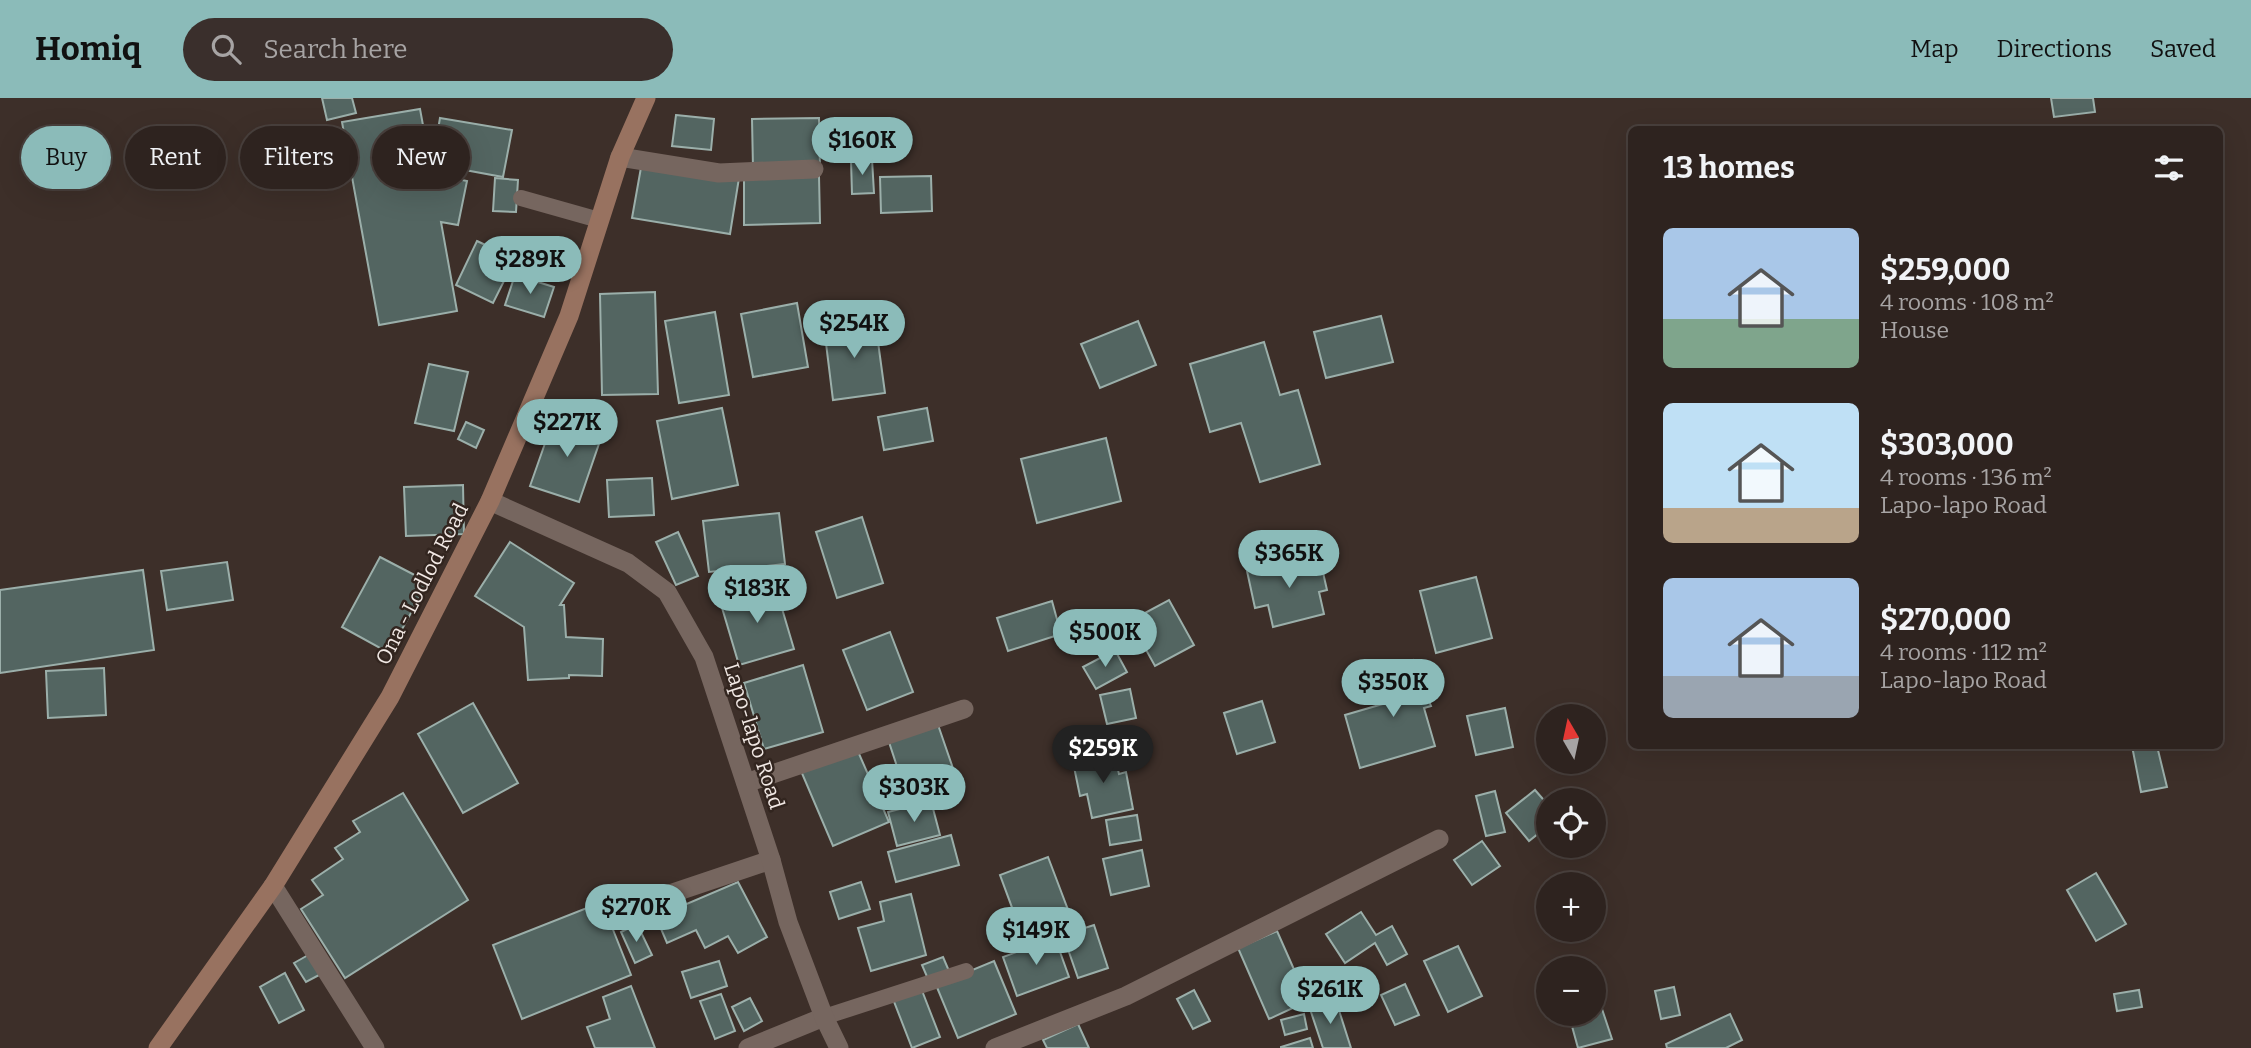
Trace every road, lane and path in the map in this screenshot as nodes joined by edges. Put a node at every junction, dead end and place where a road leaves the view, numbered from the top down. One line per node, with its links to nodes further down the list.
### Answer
1 (646, 98): 2 (main road, Ona - Lodlod Road)
2 (620, 157): 3 (street); 5 (main road, Ona - Lodlod Road)
3 (814, 169)
4 (521, 198): 5 (lane)
5 (598, 220): 6 (main road, Ona - Lodlod Road)
6 (491, 501): 8 (street, Lapo-lapo Road); 11 (main road, Ona - Lodlod Road)
7 (964, 709): 8 (street)
8 (746, 783): 10 (street, Lapo-lapo Road)
9 (1439, 839): 19 (street)
10 (771, 860): 12 (street); 14 (street, Lapo-lapo Road)
11 (273, 886): 15 (main road, Ona - Lodlod Road); 16 (street)
12 (634, 905)
13 (966, 971): 14 (lane)
14 (824, 1017): 17 (street); 18 (street, Lapo-lapo Road)
15 (158, 1048)
16 (375, 1048)
17 (748, 1048)
18 (839, 1048)
19 (995, 1048)

